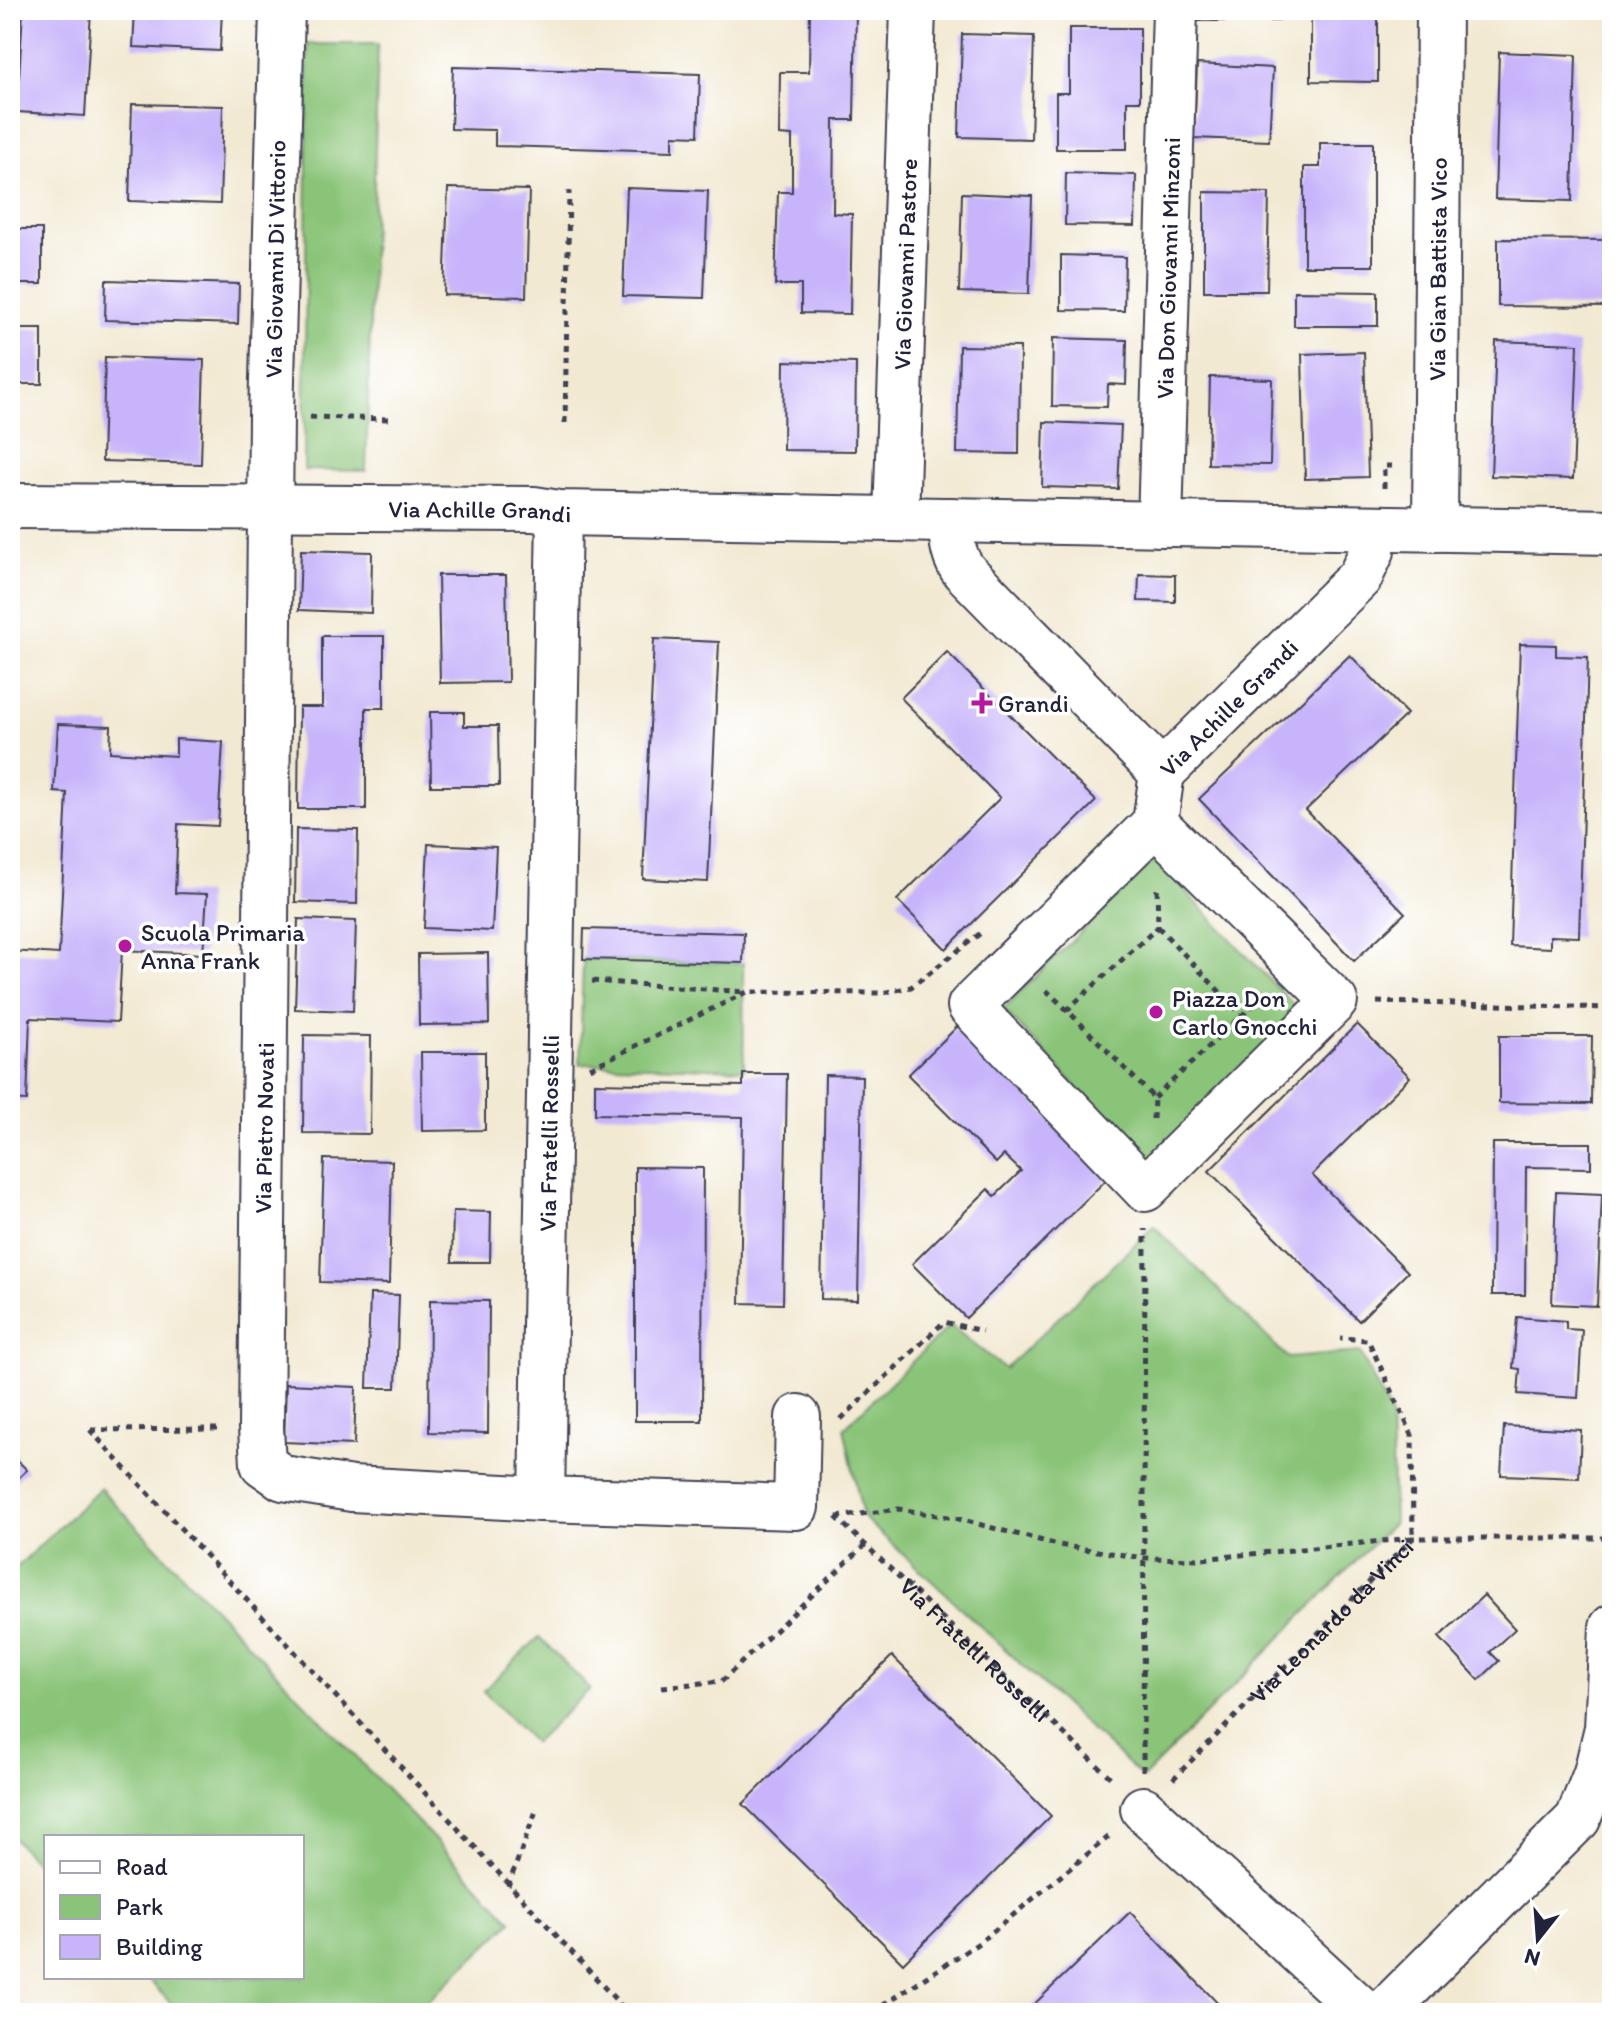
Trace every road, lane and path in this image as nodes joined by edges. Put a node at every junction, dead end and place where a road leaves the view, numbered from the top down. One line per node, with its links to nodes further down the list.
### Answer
1 (282, 10): 6 (street, Via Giovanni Di Vittorio)
2 (913, 10): 12 (street, Via Giovanni Pastore)
3 (1175, 10): 14 (street, Via Don Giovanni Minzoni)
4 (1439, 10): 16 (street, Via Gian Battista Vico)
5 (569, 191): 8 (path)
6 (271, 417): 7 (path); 10 (street, Via Giovanni Di Vittorio)
7 (389, 419)
8 (565, 423)
9 (10, 506): 10 (street, Via Achille Grandi)
10 (271, 508): 11 (street, Via Achille Grandi); 34 (street, Via Pietro Novati)
11 (559, 513): 12 (street, Via Achille Grandi); 35 (street, Via Fratelli Rosselli)
12 (896, 518): 13 (street, Via Achille Grandi)
13 (950, 520): 14 (street, Via Achille Grandi); 18 (street, Via Achille Grandi)
14 (1160, 524): 15 (street, Via Achille Grandi)
15 (1372, 528): 16 (street, Via Achille Grandi); 18 (street, Via Achille Grandi)
16 (1435, 529): 17 (street, Via Achille Grandi)
17 (1612, 532)
18 (1162, 773): 19 (street)
19 (1155, 823): 20 (path); 21 (street); 22 (street)
20 (1158, 927): 27 (path); 29 (path)
21 (1015, 961): 23 (path); 30 (street)
22 (1297, 964): 25 (street); 27 (path)
23 (747, 992): 24 (path); 28 (path)
24 (588, 995)
25 (1335, 1001): 26 (path); 30 (street)
26 (1612, 1008)
27 (1242, 1015): 29 (path)
28 (587, 1055)
29 (1154, 1098): 30 (path)
30 (1145, 1189): 40 (path)
31 (982, 1331): 33 (path)
32 (1340, 1338): 37 (path)
33 (817, 1420): 36 (street)
34 (261, 1428): 35 (street, Via Pietro Novati); 45 (path)
35 (542, 1499): 36 (street)
36 (816, 1512): 39 (path, Via Fratelli Rosselli); 40 (path)
37 (1413, 1538): 38 (path, Via Leonardo da Vinci); 40 (path); 43 (path, Via Leonardo da Vinci)
38 (1612, 1538)
39 (865, 1545): 42 (path); 43 (path, Via Fratelli Rosselli)
40 (1144, 1558): 43 (path)
41 (1612, 1627): 49 (street)
42 (662, 1687)
43 (1143, 1809): 47 (path, Via Leonardo da Vinci); 48 (street)
44 (536, 1811): 45 (path)
45 (508, 1886): 46 (path)
46 (628, 2013)
47 (874, 2013)
48 (1365, 2013)
49 (1383, 2013)

